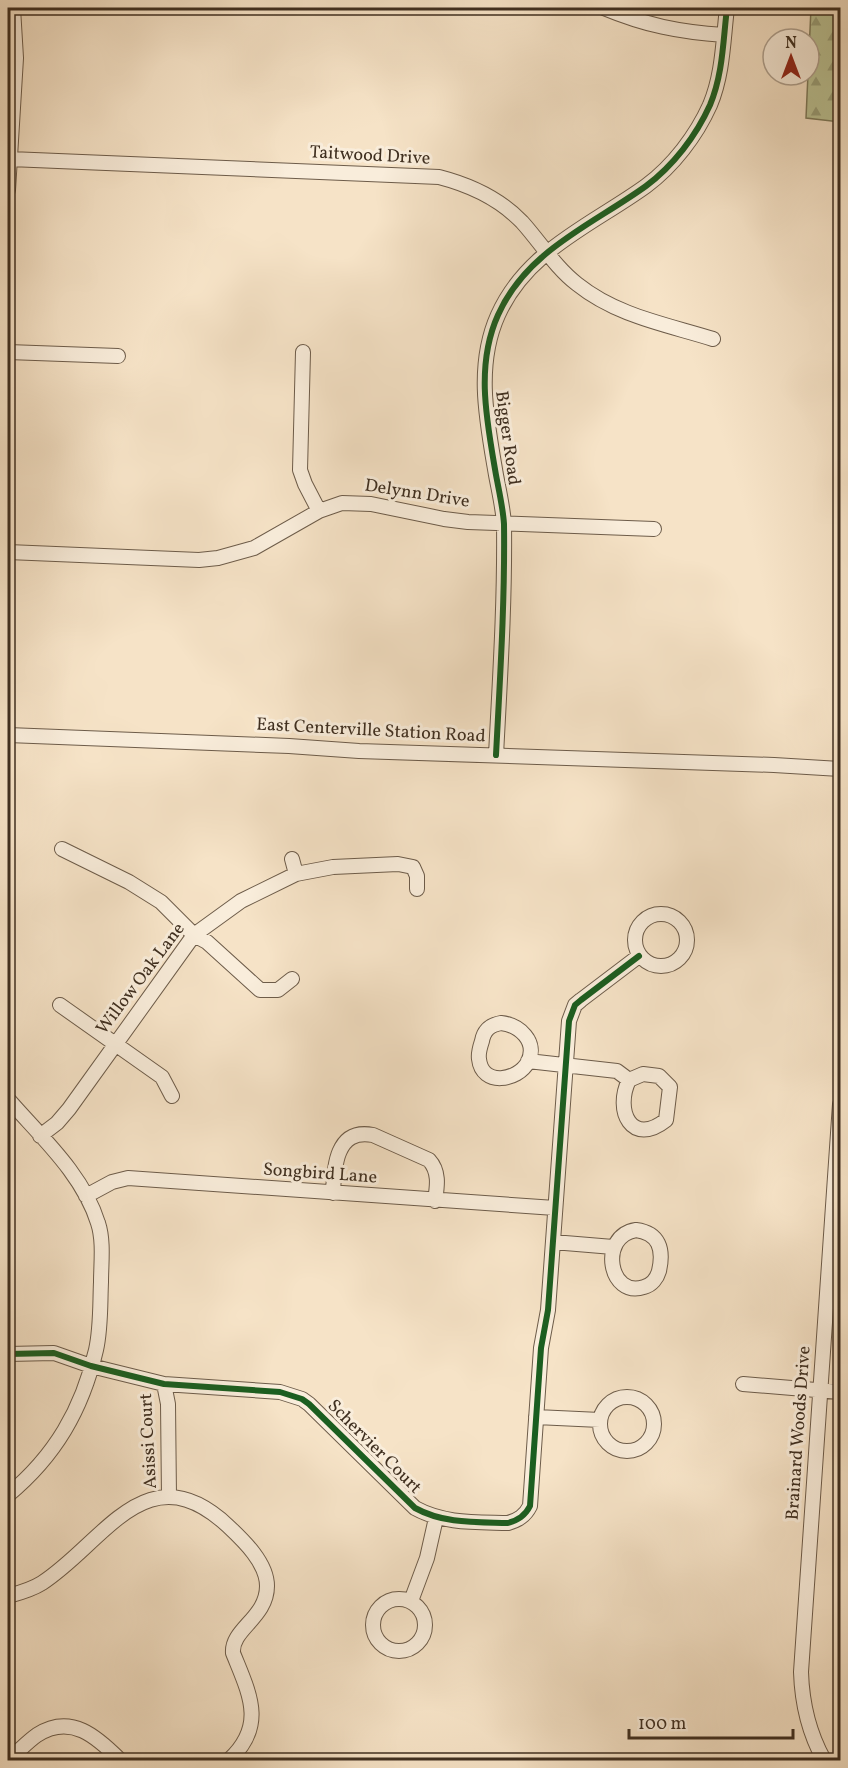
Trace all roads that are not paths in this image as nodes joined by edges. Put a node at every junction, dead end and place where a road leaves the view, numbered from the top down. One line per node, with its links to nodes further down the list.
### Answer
1 (13, 8): 5 (street)
2 (604, 8): 4 (street)
3 (727, 8): 4 (street, Bigger Road)
4 (724, 35): 7 (street, Bigger Road)
5 (10, 159): 6 (street); 7 (street, Taitwood Drive)
6 (8, 190)
7 (546, 253): 8 (street, Taitwood Drive); 13 (street, Bigger Road)
8 (712, 339)
9 (8, 352): 11 (street)
10 (303, 352): 12 (street)
11 (118, 356)
12 (319, 511): 13 (street, Delynn Drive); 15 (street, Delynn Drive)
13 (504, 523): 14 (street, Delynn Drive); 17 (street, Bigger Road)
14 (654, 529)
15 (8, 552)
16 (8, 735): 17 (street, East Centerville Station Road)
17 (496, 755): 18 (street, East Centerville Station Road)
18 (840, 769)
19 (62, 849): 23 (street)
20 (292, 859): 21 (street)
21 (296, 874): 22 (street, Willow Oak Lane); 23 (street, Willow Oak Lane)
22 (417, 889)
23 (194, 934): 25 (street); 27 (street, Willow Oak Lane)
24 (639, 956): 29 (street, Schervier Court)
25 (292, 979)
26 (60, 1005): 27 (street)
27 (114, 1044): 31 (street); 34 (street, Willow Oak Lane)
28 (528, 1061): 29 (street)
29 (565, 1066): 30 (street); 38 (street, Schervier Court)
30 (629, 1080)
31 (172, 1096)
32 (8, 1099): 34 (street)
33 (840, 1104): 45 (street, Brainard Woods Drive)
34 (40, 1136): 36 (street)
35 (333, 1193): 36 (street, Songbird Lane); 37 (street, Songbird Lane); 37 (street)
36 (86, 1196): 42 (street)
37 (435, 1201): 38 (street, Songbird Lane)
38 (555, 1208): 39 (street, Schervier Court)
39 (553, 1242): 40 (street); 47 (street, Schervier Court)
40 (614, 1247): 40 (street)
41 (8, 1354): 42 (street, Schervier Court)
42 (91, 1366): 43 (street, Schervier Court); 49 (street)
43 (164, 1384): 50 (street, Asissi Court); 51 (street, Schervier Court)
44 (743, 1384): 45 (street)
45 (820, 1391): 46 (street); 58 (street, Brainard Woods Drive)
46 (840, 1392)
47 (536, 1417): 48 (street); 51 (street, Schervier Court)
48 (600, 1420): 48 (street)
49 (8, 1495)
50 (169, 1497): 53 (street); 57 (street)
51 (436, 1518): 54 (street)
52 (8, 1581): 53 (street)
53 (10, 1595)
54 (411, 1601)
55 (8, 1761): 56 (street)
56 (120, 1761)
57 (229, 1761)
58 (824, 1761)

